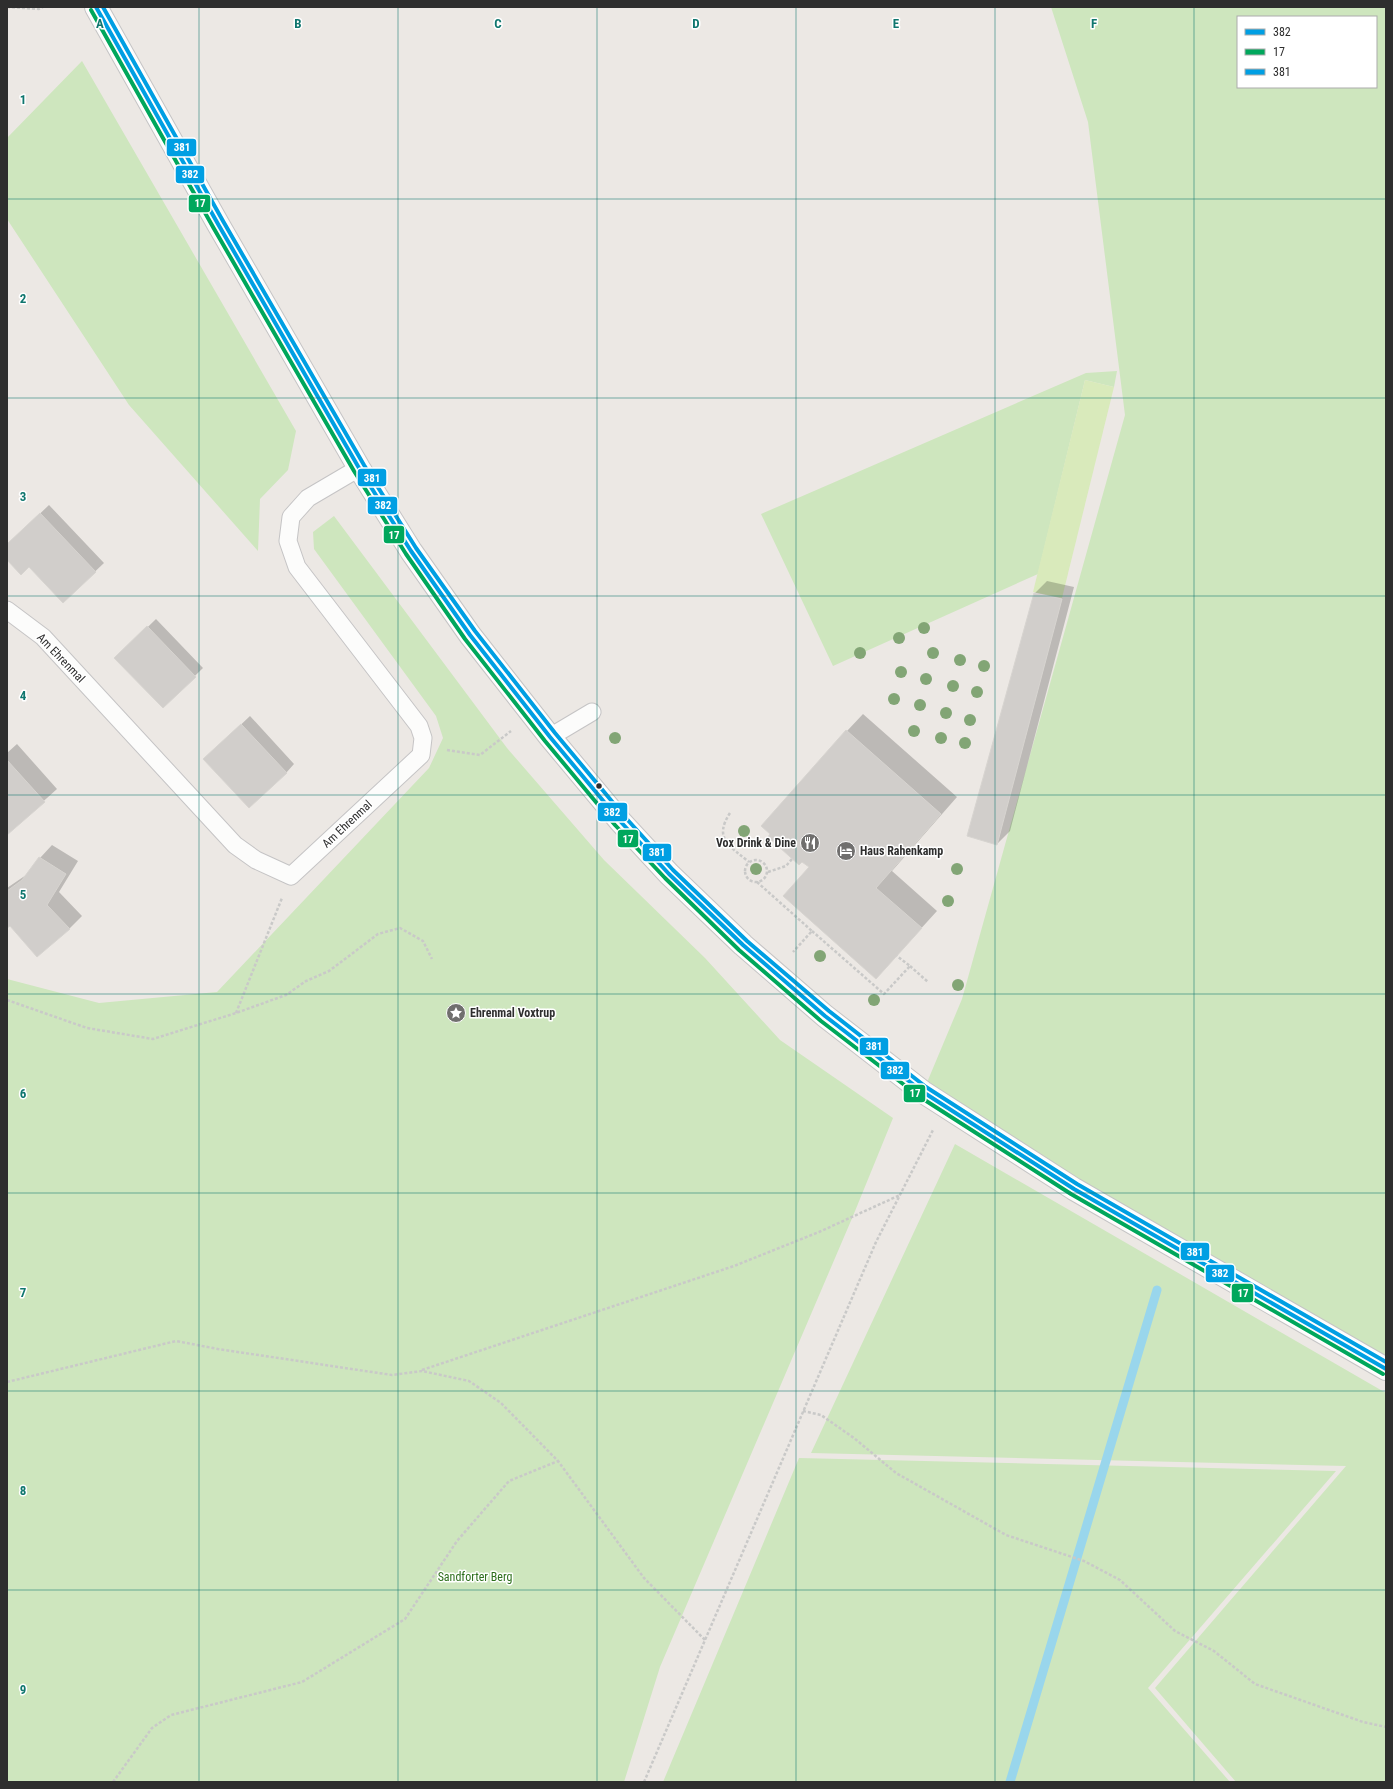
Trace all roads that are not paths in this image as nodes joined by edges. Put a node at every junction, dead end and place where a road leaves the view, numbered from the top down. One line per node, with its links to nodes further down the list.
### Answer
1 (96, 7): 2 (street)
2 (359, 468): 3 (lane, Am Ehrenmal); 5 (street)
3 (7, 610)
4 (592, 712): 5 (lane)
5 (550, 737): 6 (street)
6 (1386, 1369)

